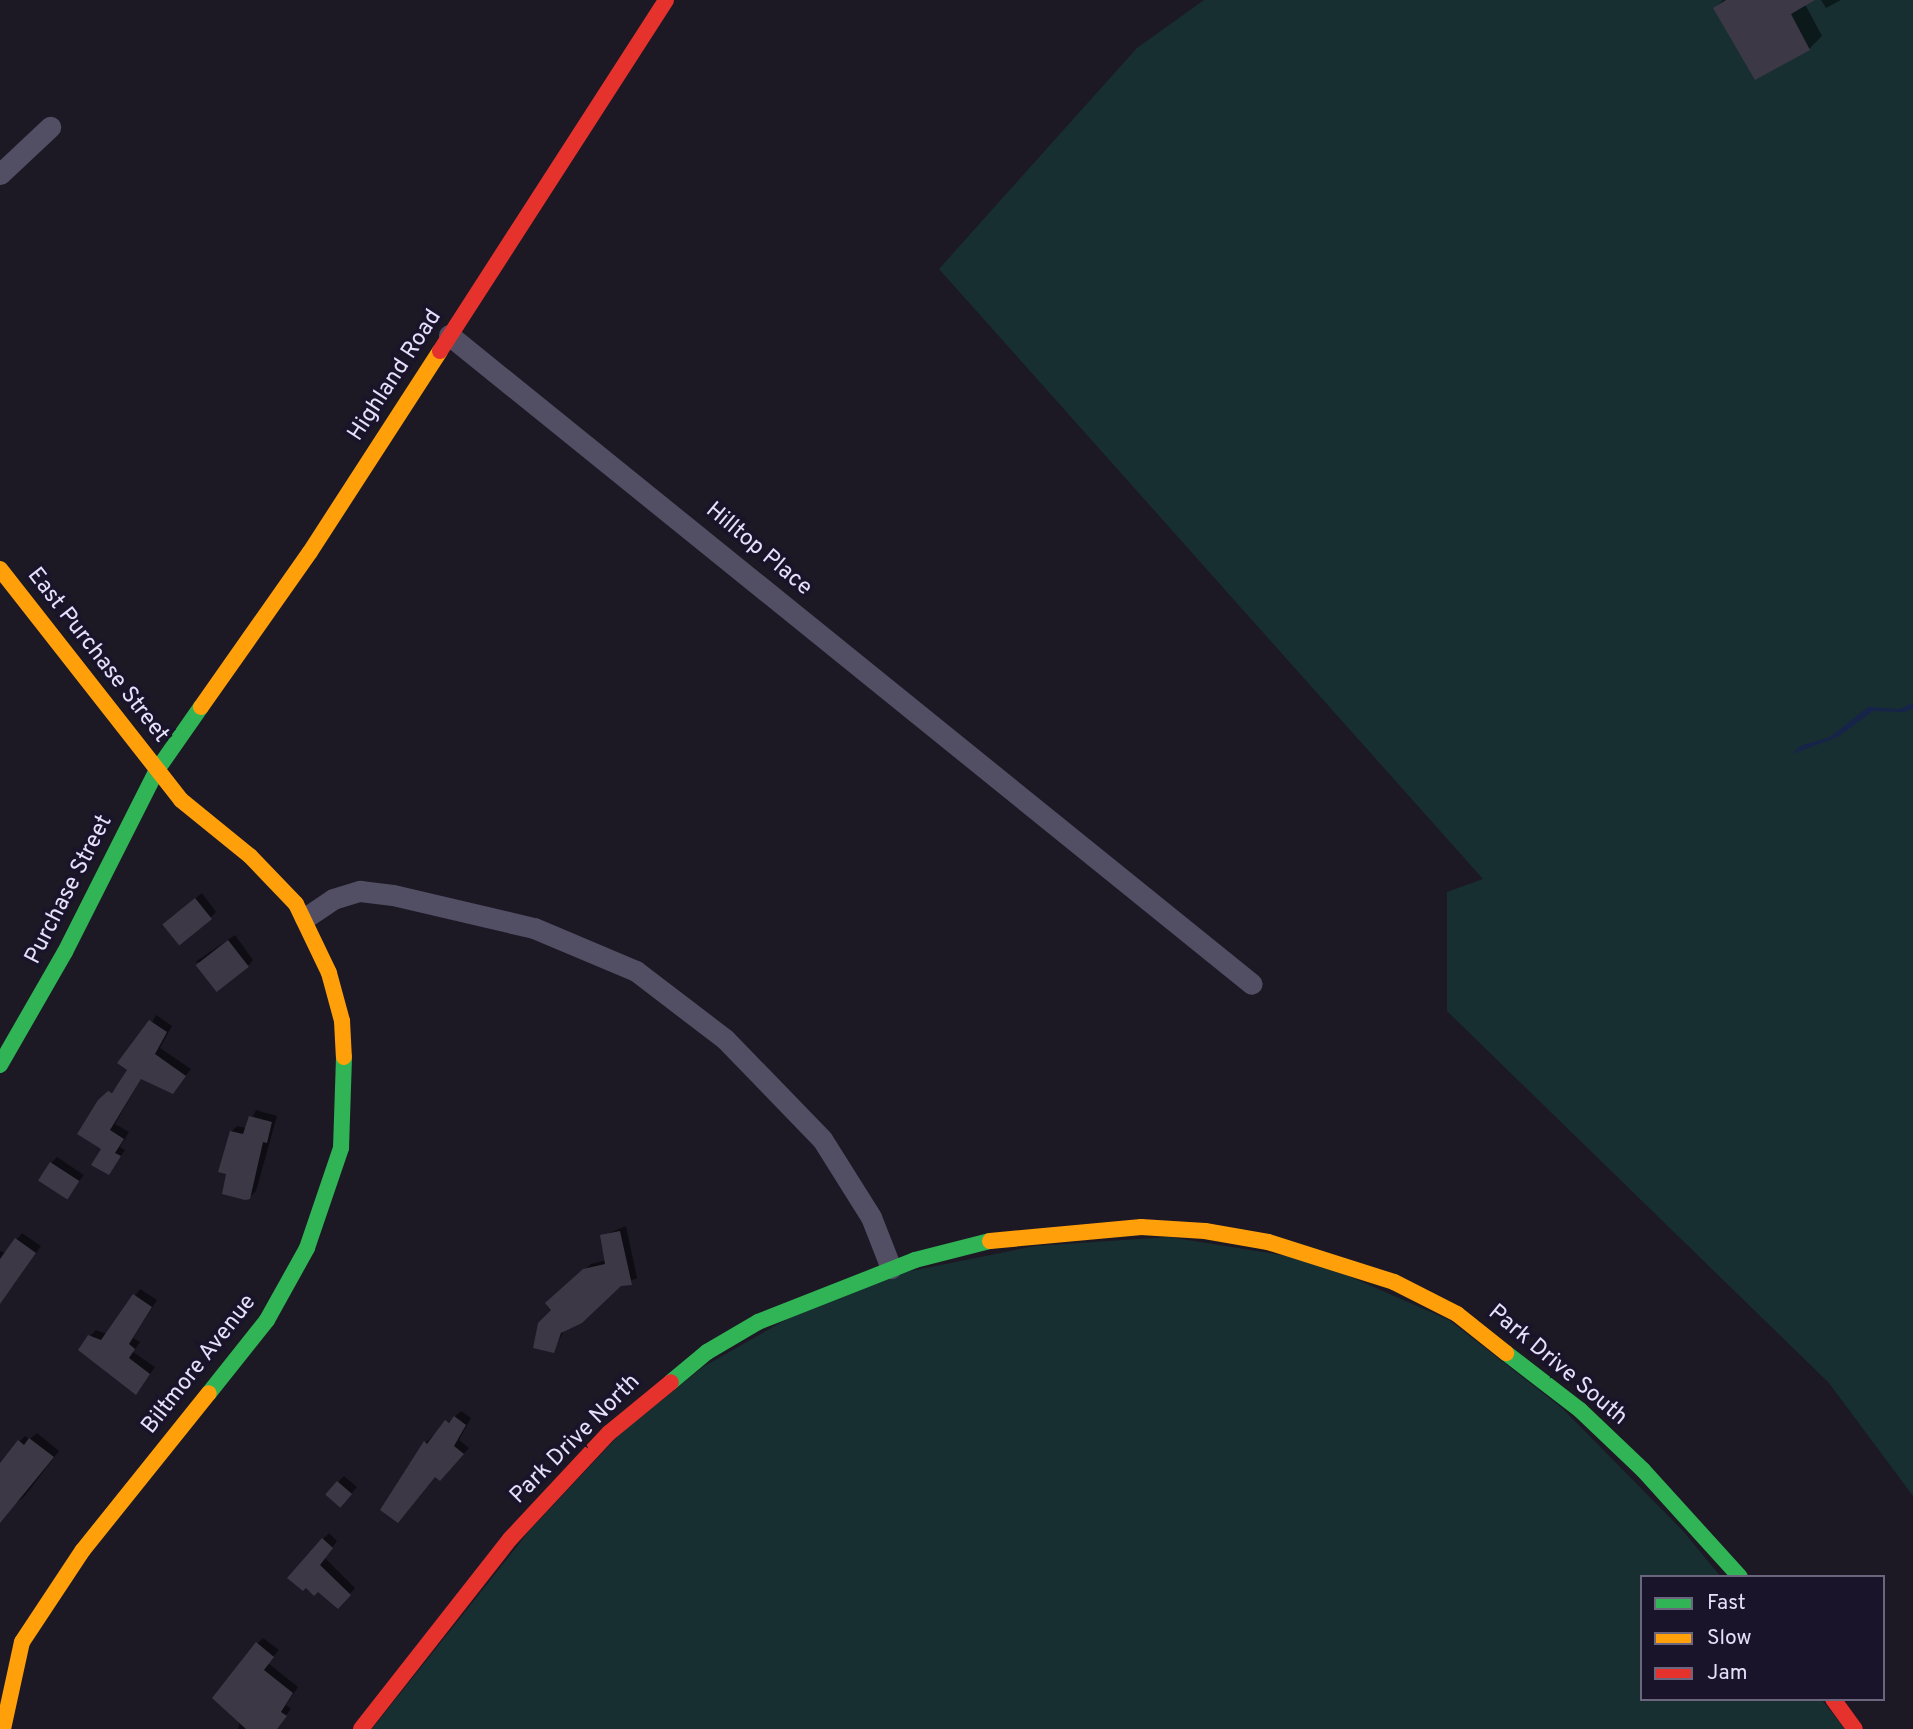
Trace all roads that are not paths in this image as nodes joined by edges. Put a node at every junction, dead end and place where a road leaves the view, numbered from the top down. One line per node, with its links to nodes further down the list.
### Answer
1 (666, 0): 4 (street, Highland Road)
2 (50, 127): 3 (street)
3 (0, 174)
4 (449, 335): 6 (street, Highland Road); 8 (street, Hilltop Place)
5 (0, 569): 6 (street, East Purchase Street)
6 (157, 770): 7 (street, Biltmore Avenue); 9 (street, Purchase Street)
7 (305, 918): 10 (street); 13 (street, Biltmore Avenue)
8 (1252, 985)
9 (0, 1065)
10 (891, 1268): 11 (street, Park Drive South); 14 (street, Park Drive North)
11 (1738, 1575)
12 (1834, 1701): 15 (street)
13 (4, 1729)
14 (361, 1729)
15 (1855, 1729)

